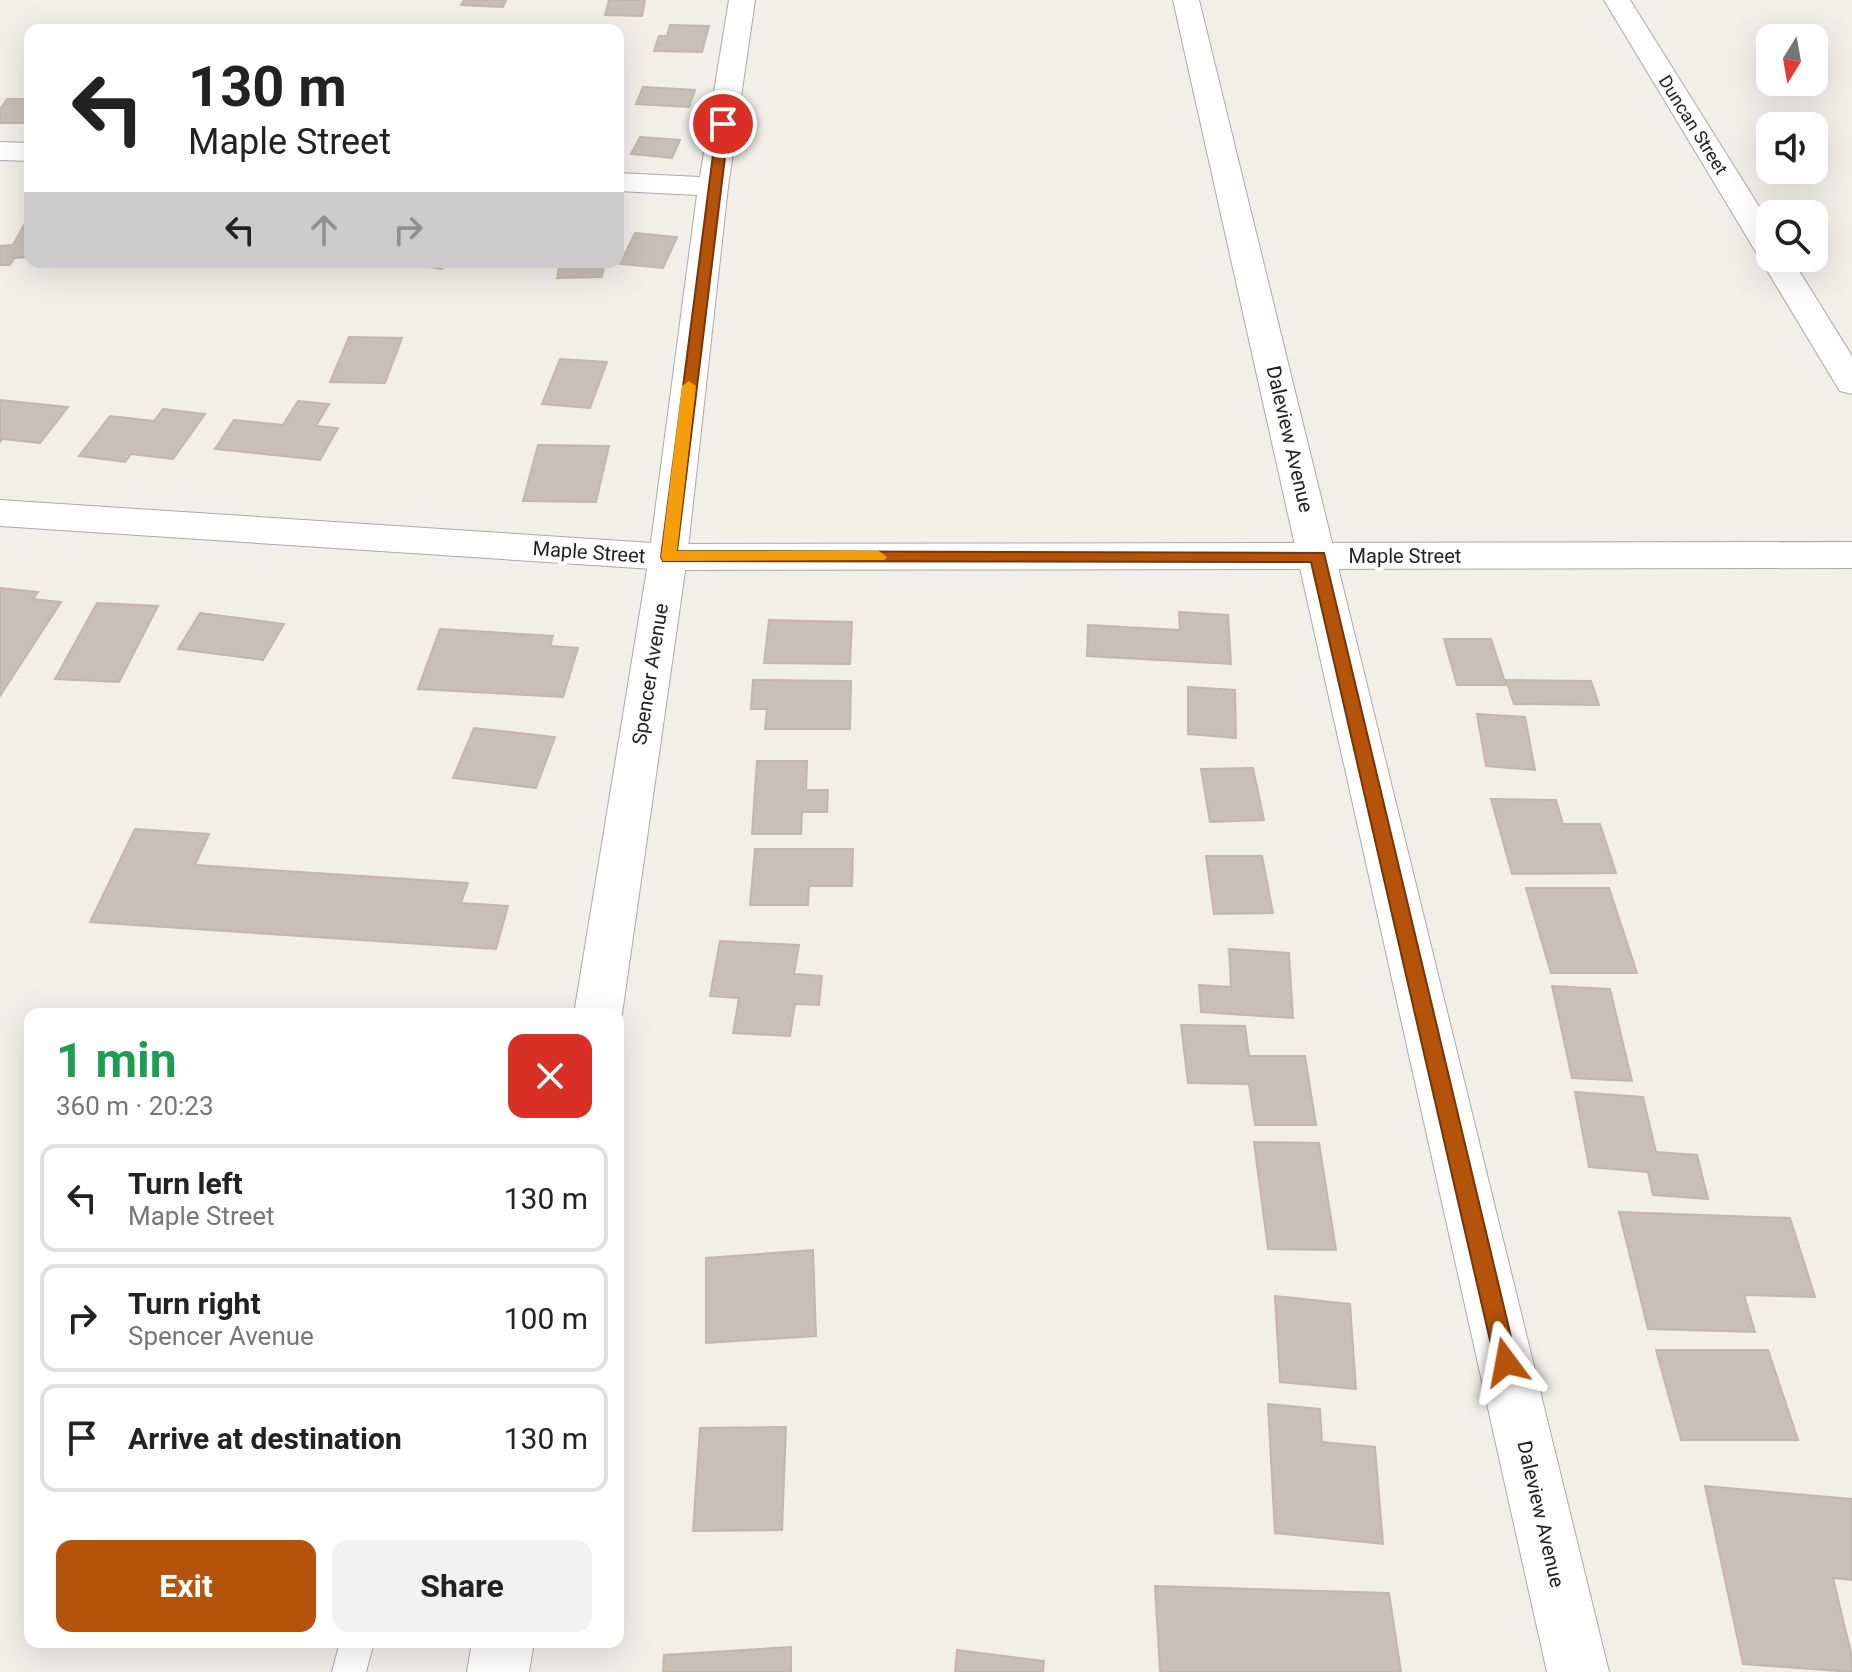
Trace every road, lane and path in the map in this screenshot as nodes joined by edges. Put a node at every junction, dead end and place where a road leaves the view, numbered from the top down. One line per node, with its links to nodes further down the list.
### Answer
1 (742, 0): 7 (street, Spencer Avenue)
2 (1186, 0): 13 (street, Daleview Avenue)
3 (1617, 0): 8 (street, Duncan Street)
4 (0, 151): 5 (street)
5 (24, 152)
6 (624, 182): 7 (street)
7 (713, 187): 14 (street, Spencer Avenue)
8 (1756, 226)
9 (1784, 272): 10 (street)
10 (1852, 383)
11 (0, 513): 14 (street, Maple Street)
12 (1852, 555): 13 (street, Maple Street)
13 (1318, 556): 14 (street, Maple Street); 20 (street, Daleview Avenue)
14 (668, 557): 15 (street, Spencer Avenue)
15 (599, 1008)
16 (355, 1648): 18 (lane)
17 (502, 1648): 19 (street)
18 (349, 1672)
19 (498, 1672)
20 (1578, 1672)

